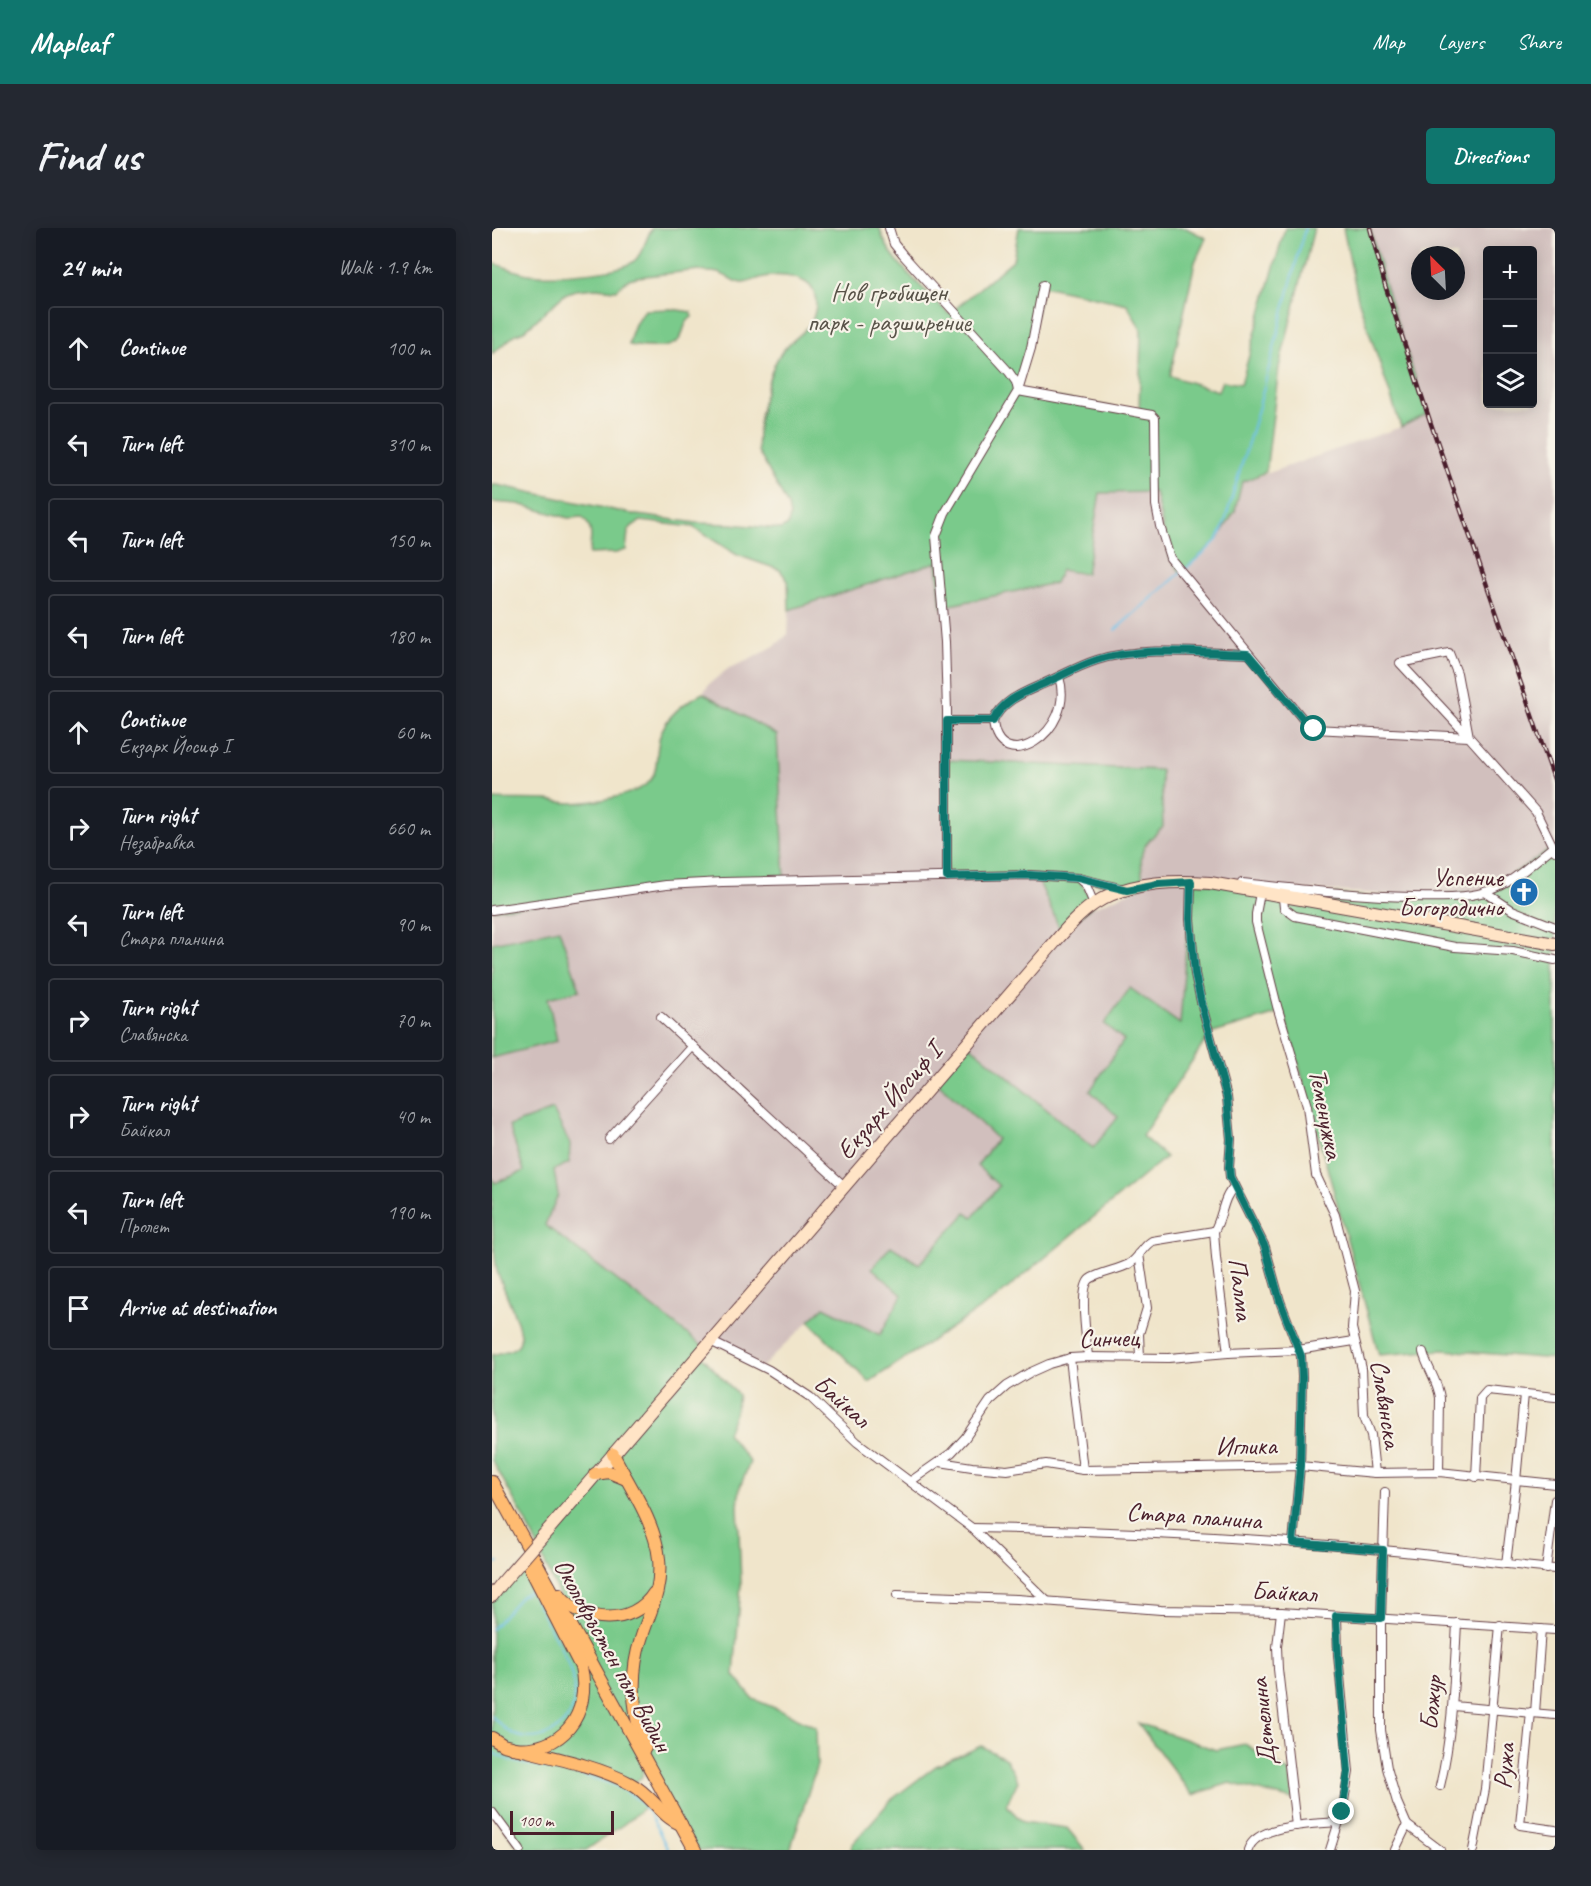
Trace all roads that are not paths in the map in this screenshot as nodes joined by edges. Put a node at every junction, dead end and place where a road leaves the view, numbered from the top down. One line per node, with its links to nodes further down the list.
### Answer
1 (889, 228): 3 (street)
2 (1043, 285): 3 (street)
3 (1018, 391): 4 (street); 6 (street)
4 (1248, 654): 5 (street); 8 (street)
5 (1059, 677): 7 (street); 7 (street)
6 (947, 721): 7 (street); 10 (street)
7 (993, 721)
8 (1469, 737): 8 (street); 9 (street)
9 (1554, 849): 15 (street, Екзарх Йосиф I)
10 (947, 877): 11 (street); 20 (street)
11 (1078, 878): 14 (street); 19 (street)
12 (1191, 882): 13 (main road, Екзарх Йосиф I); 14 (main road, Екзарх Йосиф I); 29 (street)
13 (1210, 883): 16 (main road, Екзарх Йосиф I); 18 (street, Екзарх Йосиф I)
14 (1127, 890): 19 (main road, Екзарх Йосиф I)
15 (1485, 892): 18 (street, Екзарх Йосиф I); 22 (street)
16 (1263, 894): 17 (main road, Екзарх Йосиф I); 33 (street, Теменужка)
17 (1283, 897): 21 (main road, Екзарх Йосиф I); 24 (street)
18 (1370, 897): 21 (street)
19 (1094, 904): 28 (main road, Екзарх Йосиф I)
20 (492, 910)
21 (1370, 913): 23 (main road, Екзарх Йосиф I)
22 (1555, 927)
23 (1555, 944)
24 (1555, 960)
25 (661, 1017): 26 (street)
26 (693, 1046): 27 (street); 28 (street)
27 (609, 1139)
28 (844, 1186): 32 (main road, Екзарх Йосиф I)
29 (1234, 1187): 30 (street); 34 (street)
30 (1214, 1231): 31 (street); 36 (street, Палма)
31 (1139, 1254): 37 (street); 39 (street)
32 (710, 1341): 42 (main road, Екзарх Йосиф I); 52 (street, Байкал)
33 (1354, 1341): 34 (street, Синчец); 47 (street, Славянска)
34 (1298, 1350): 36 (street, Синчец); 44 (street)
35 (1423, 1352): 46 (street)
36 (1228, 1353): 39 (street, Синчец)
37 (1088, 1357): 38 (street, Синчец); 39 (street, Синчец)
38 (1070, 1358): 43 (street, Синчец); 45 (street)
39 (1140, 1358)
40 (1524, 1394): 41 (street); 50 (street); 53 (street)
41 (1555, 1397)
42 (613, 1454): 48 (main road, Екзарх Йосиф I); 51 (main road)
43 (939, 1462): 45 (street, Иглика); 52 (street, Синчец)
44 (1300, 1466): 45 (street, Иглика); 47 (street, Иглика); 60 (street)
45 (1083, 1470)
46 (1439, 1472): 47 (street, Иглика); 50 (street, Иглика)
47 (1375, 1473)
48 (595, 1474): 51 (main road); 66 (main road, Екзарх Йосиф I, bridge)
49 (492, 1477): 64 (main road)
50 (1476, 1477): 53 (street, Иглика)
51 (626, 1479): 64 (main road)
52 (911, 1481): 59 (street, Байкал)
53 (1516, 1481): 55 (street, Иглика); 62 (street)
54 (492, 1482): 82 (main road, Околовръстен път Видин)
55 (1555, 1484)
56 (1385, 1492): 61 (street)
57 (492, 1494): 80 (main road)
58 (1555, 1500): 63 (street)
59 (972, 1528): 60 (street, Стара планина); 67 (street, Байкал)
60 (1293, 1543): 61 (street, Стара планина)
61 (1383, 1550): 62 (street, Стара планина); 70 (street)
62 (1506, 1564): 63 (street, Стара планина)
63 (1551, 1569)
64 (660, 1575): 82 (main road)
65 (897, 1595): 67 (street, Байкал)
66 (492, 1596)
67 (1047, 1601): 68 (street, Байкал)
68 (1281, 1612): 69 (street, Байкал); 87 (street, Детелина)
69 (1336, 1616): 70 (street, Байкал); 84 (street)
70 (1381, 1618): 71 (street, Байкал); 86 (street)
71 (1457, 1623): 72 (street, Байкал); 75 (street, Божур)
72 (1500, 1625): 73 (street, Байкал); 76 (street)
73 (1542, 1629): 74 (street, Байкал); 77 (street, Ружа)
74 (1555, 1630)
75 (1453, 1706): 76 (street); 81 (street, Божур)
76 (1492, 1708): 77 (street); 95 (street)
77 (1533, 1713): 78 (street); 88 (street, Ружа)
78 (1555, 1715)
79 (492, 1738): 80 (main road)
80 (512, 1748): 85 (main road)
81 (1440, 1786)
82 (669, 1800): 85 (main road, Околовръстен път Видин)
83 (492, 1812): 89 (street)
84 (1339, 1822): 87 (street); 92 (street)
85 (681, 1824): 90 (main road, Околовръстен път Видин)
86 (1407, 1825): 93 (street); 94 (street)
87 (1296, 1826): 91 (street)
88 (1555, 1830)
89 (520, 1850)
90 (695, 1850)
91 (1248, 1850)
92 (1330, 1850)
93 (1395, 1850)
94 (1440, 1850)
95 (1473, 1850)

